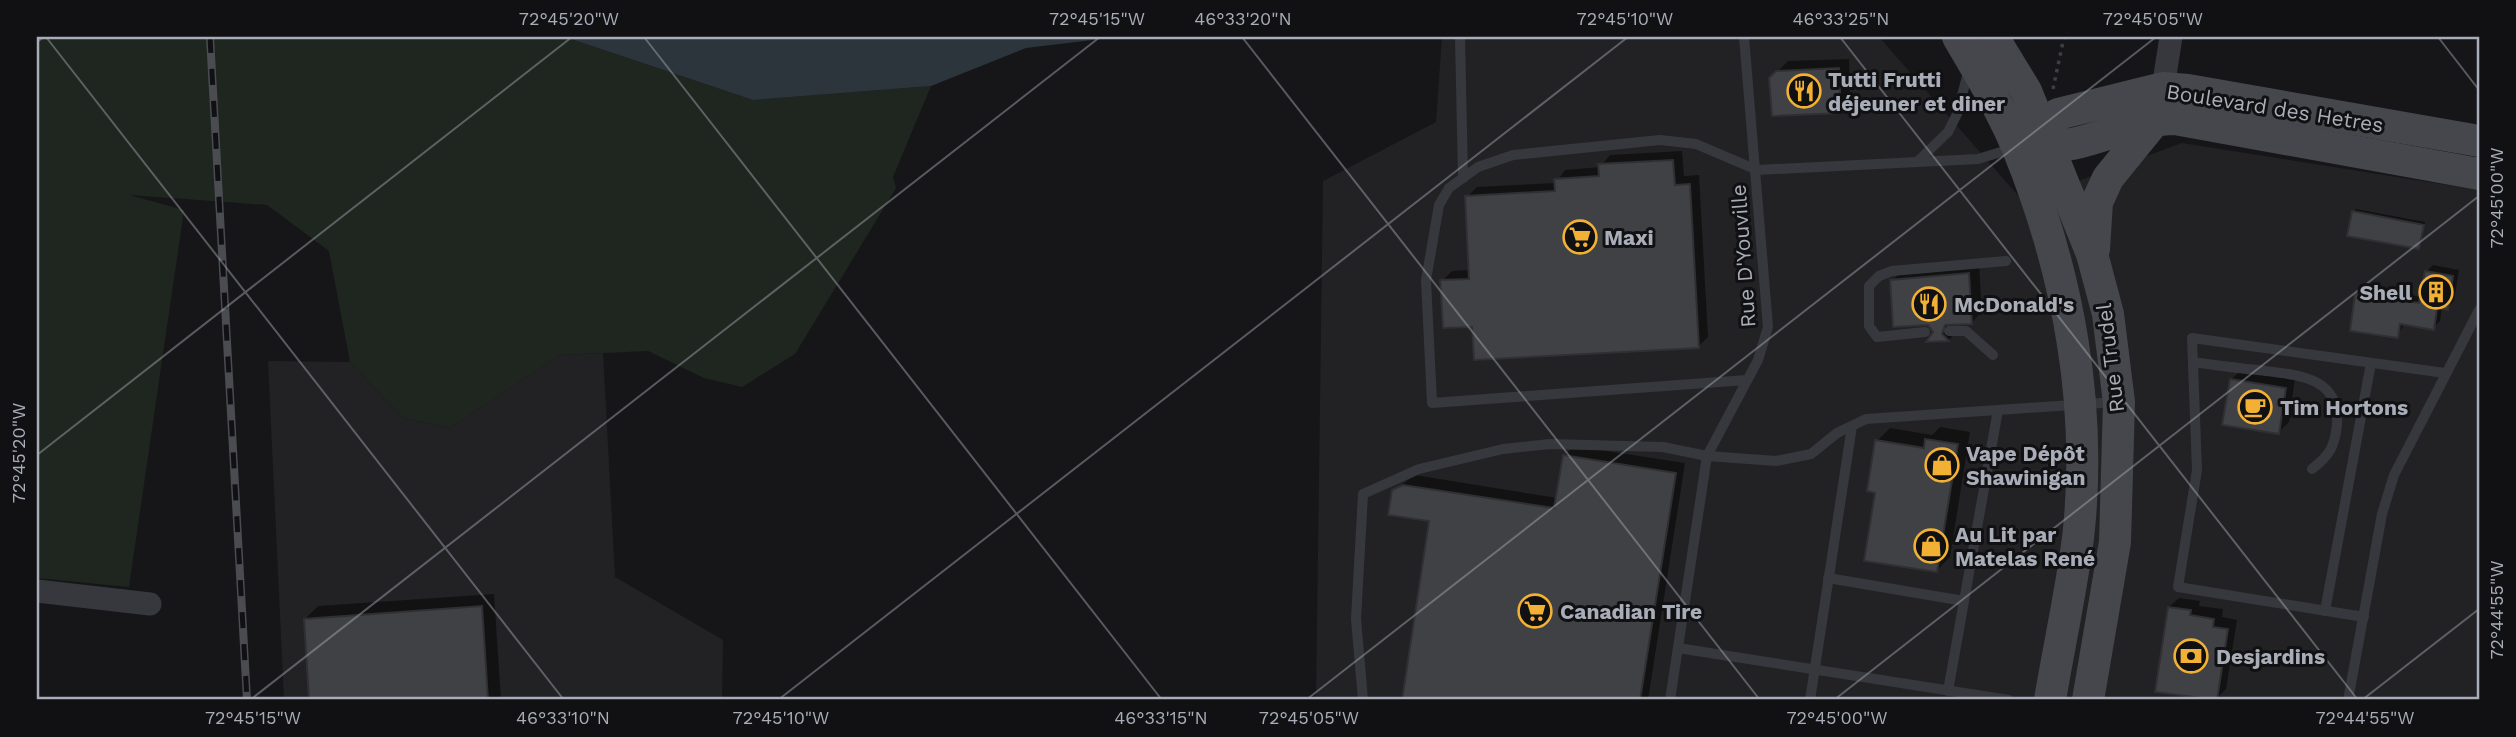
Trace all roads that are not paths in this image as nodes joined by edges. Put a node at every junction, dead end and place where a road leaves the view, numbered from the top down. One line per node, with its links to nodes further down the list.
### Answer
1 (1460, 37): 13 (lane)
2 (1744, 37): 11 (lane, Rue D'Youville)
3 (1993, 37): 9 (main road, Rue Trudel)
4 (2171, 37): 6 (street)
5 (1965, 49): 9 (main road, Rue Trudel); 10 (lane)
6 (2163, 88): 8 (main road, Boulevard des Hetres); 9 (main road, Boulevard des Hetres)
7 (2156, 119): 9 (main road, Boulevard des Hetres); 12 (main road, Boulevard des Hetres); 14 (main road)
8 (2479, 141)
9 (2031, 142): 10 (lane, Boulevard des Hetres); 14 (main road, Rue Trudel); 25 (main road, Rue Trudel)
10 (1917, 162): 11 (lane, Boulevard des Hetres)
11 (1756, 170): 13 (lane); 23 (lane, Rue D'Youville)
12 (2479, 174)
13 (1463, 178): 23 (lane)
14 (2093, 259): 24 (main road, Rue Trudel)
15 (2006, 261): 18 (lane)
16 (2479, 310): 22 (lane)
17 (1949, 331): 19 (lane)
18 (1925, 332)
19 (1993, 355)
20 (2193, 362): 21 (lane); 29 (lane); 34 (lane)
21 (2371, 363): 22 (lane); 34 (lane)
22 (2445, 373): 35 (lane)
23 (1747, 380): 28 (lane, Rue D'Youville)
24 (2119, 402): 25 (lane); 44 (main road, Rue Trudel)
25 (2082, 404): 26 (lane); 43 (main road, Rue Trudel)
26 (1998, 410): 27 (lane); 32 (lane)
27 (1852, 426): 28 (lane); 30 (lane)
28 (1707, 456): 36 (lane, Rue D'Youville); 39 (lane)
29 (2312, 469)
30 (1828, 578): 32 (lane); 37 (lane)
31 (37, 591): 33 (street)
32 (1964, 601): 38 (lane)
33 (150, 604)
34 (2325, 611): 35 (lane)
35 (2364, 617): 45 (lane)
36 (1678, 648): 37 (lane); 40 (lane, Rue D'Youville)
37 (1815, 670): 38 (lane); 41 (lane)
38 (1948, 691): 42 (lane)
39 (1363, 700)
40 (1671, 700)
41 (1810, 700)
42 (2009, 700)
43 (2050, 700)
44 (2088, 700)
45 (2348, 700)

